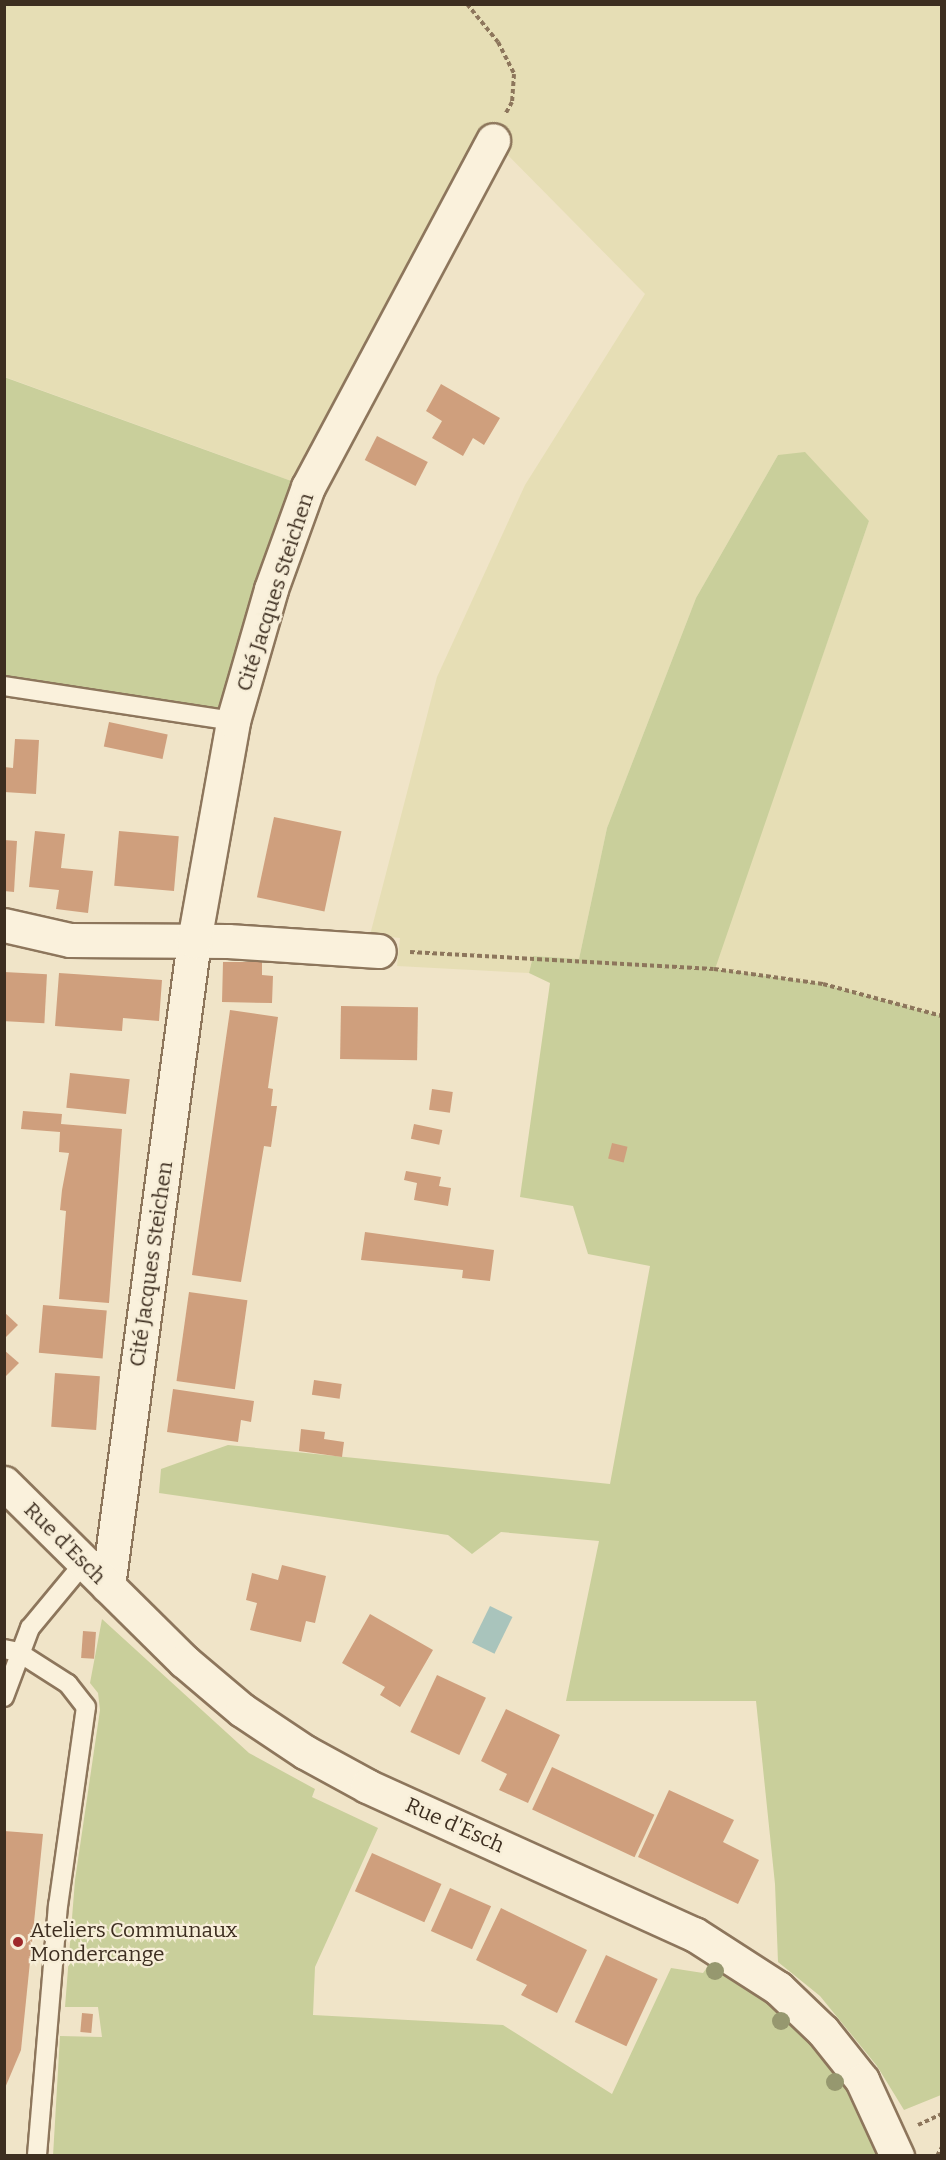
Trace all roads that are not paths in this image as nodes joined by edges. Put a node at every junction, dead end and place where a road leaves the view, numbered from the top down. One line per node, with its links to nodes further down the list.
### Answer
1 (493, 140): 3 (street, Cité Jacques Steichen)
2 (4, 686): 3 (lane)
3 (233, 721): 5 (street, Cité Jacques Steichen)
4 (4, 925): 5 (street)
5 (194, 941): 6 (street); 9 (street, Cité Jacques Steichen)
6 (379, 951)
7 (4, 1483): 8 (street, Rue d'Esch)
8 (84, 1563): 9 (street, Rue d'Esch); 10 (lane)
9 (108, 1586): 13 (street, Rue d'Esch)
10 (11, 1651): 11 (lane); 12 (lane)
11 (4, 1697)
12 (38, 2156)
13 (897, 2156)

